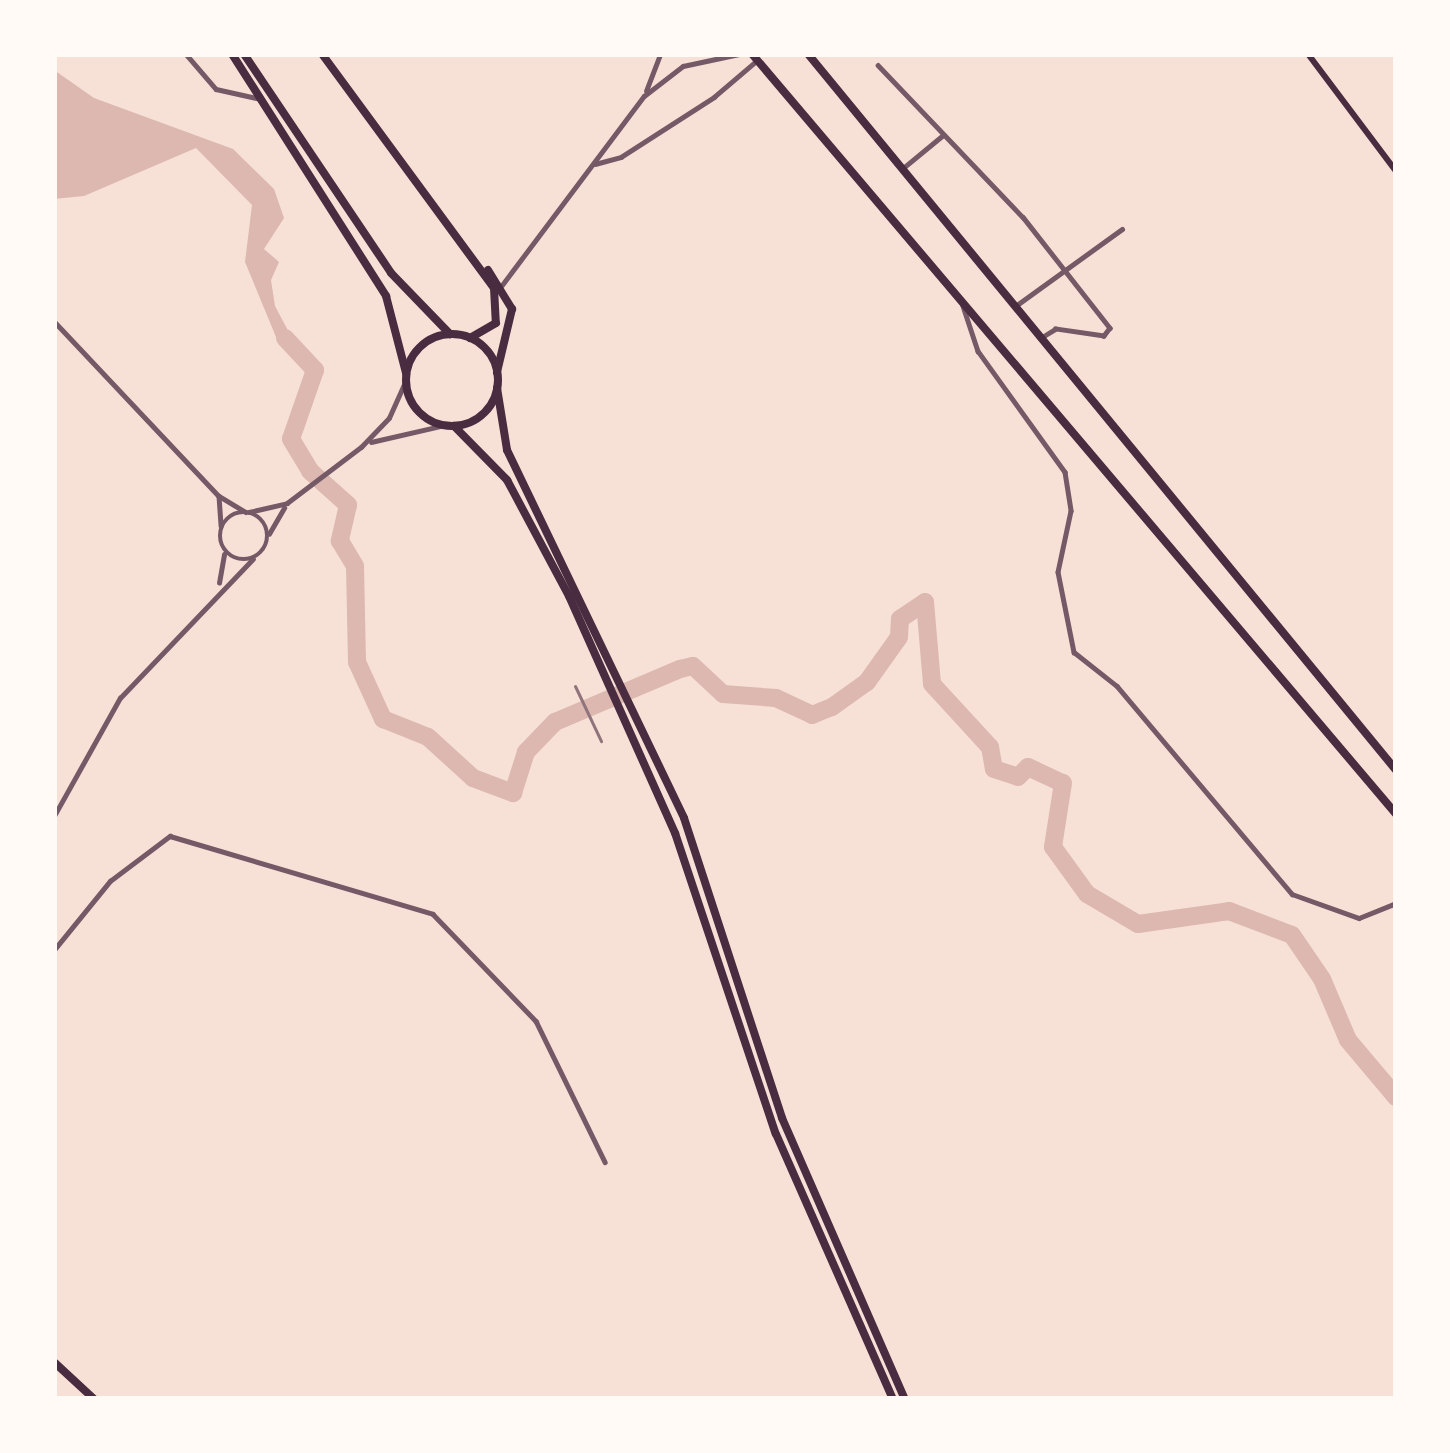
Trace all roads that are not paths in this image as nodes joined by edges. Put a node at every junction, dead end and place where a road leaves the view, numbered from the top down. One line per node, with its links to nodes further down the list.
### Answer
1 (185, 54): 12 (street)
2 (232, 54): 12 (main road)
3 (244, 54): 24 (main road)
4 (322, 54): 18 (main road)
5 (660, 54): 11 (street)
6 (739, 54): 11 (street)
7 (808, 54): 15 (main road)
8 (1308, 54): 16 (main road)
9 (755, 57): 14 (street); 21 (main road)
10 (878, 64): 13 (street)
11 (644, 96): 14 (street)
12 (261, 99): 28 (main road)
13 (942, 136): 15 (street); 19 (street)
14 (595, 164): 20 (street)
15 (902, 169): 22 (main road)
16 (1396, 171)
17 (1122, 229): 19 (street)
18 (474, 256): 20 (main road); 25 (main road)
19 (1064, 267): 22 (street); 26 (street)
20 (502, 285): 27 (main road)
21 (962, 298): 41 (main road); 43 (street)
22 (1014, 307): 26 (main road)
23 (54, 321): 32 (street)
24 (450, 334): 25 (main road); 28 (main road)
25 (470, 338): 27 (main road)
26 (1040, 340): 40 (main road)
27 (497, 373): 29 (main road)
28 (406, 377): 30 (main road); 31 (street)
29 (497, 388): 30 (main road); 49 (main road)
30 (449, 426): 31 (street); 48 (main road)
31 (361, 448): 33 (street)
32 (219, 496): 34 (street); 35 (street)
33 (287, 503): 34 (street); 36 (street)
34 (248, 512): 35 (street); 36 (street)
35 (221, 526): 37 (street)
36 (268, 535): 38 (street)
37 (224, 550): 38 (street); 39 (street)
38 (253, 559): 39 (street)
39 (216, 589): 42 (street)
40 (1396, 770)
41 (1396, 814)
42 (54, 816)
43 (1396, 903)
44 (54, 950): 45 (street)
45 (605, 1162)
46 (54, 1362): 47 (main road)
47 (94, 1399)
48 (893, 1399)
49 (905, 1399)

